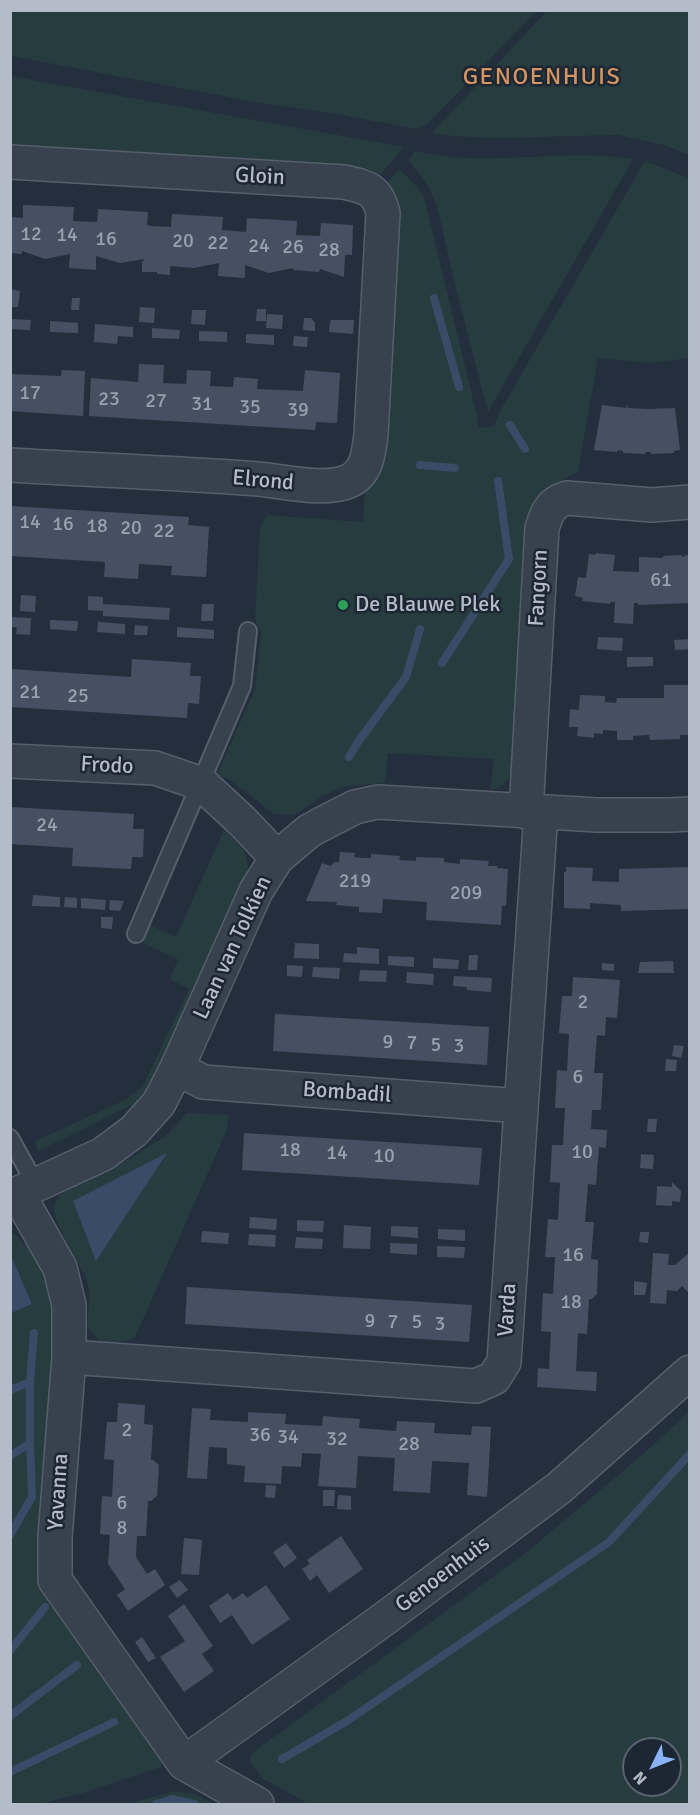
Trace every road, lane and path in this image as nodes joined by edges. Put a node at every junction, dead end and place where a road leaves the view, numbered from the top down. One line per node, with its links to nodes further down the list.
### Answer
1 (10, 162): 2 (street, Gloin)
2 (377, 323): 3 (street, Elrond)
3 (10, 465)
4 (690, 502): 8 (street, Fangorn)
5 (248, 632): 7 (lane)
6 (10, 761): 7 (street, Frodo)
7 (202, 784): 10 (street, Frodo); 11 (lane)
8 (534, 812): 9 (street, Laan van Tolkien); 10 (street, Laan van Tolkien); 13 (street, Varda)
9 (690, 814)
10 (277, 858): 12 (street, Laan van Tolkien)
11 (136, 934)
12 (177, 1068): 13 (street, Bombadil); 15 (street, Laan van Tolkien)
13 (521, 1106): 16 (street, Varda)
14 (10, 1138): 15 (lane)
15 (19, 1190): 16 (street, Yavanna)
16 (69, 1357): 18 (street, Yavanna)
17 (690, 1372): 18 (street, Genoenhuis)
18 (184, 1763): 19 (street)
19 (257, 1804)

